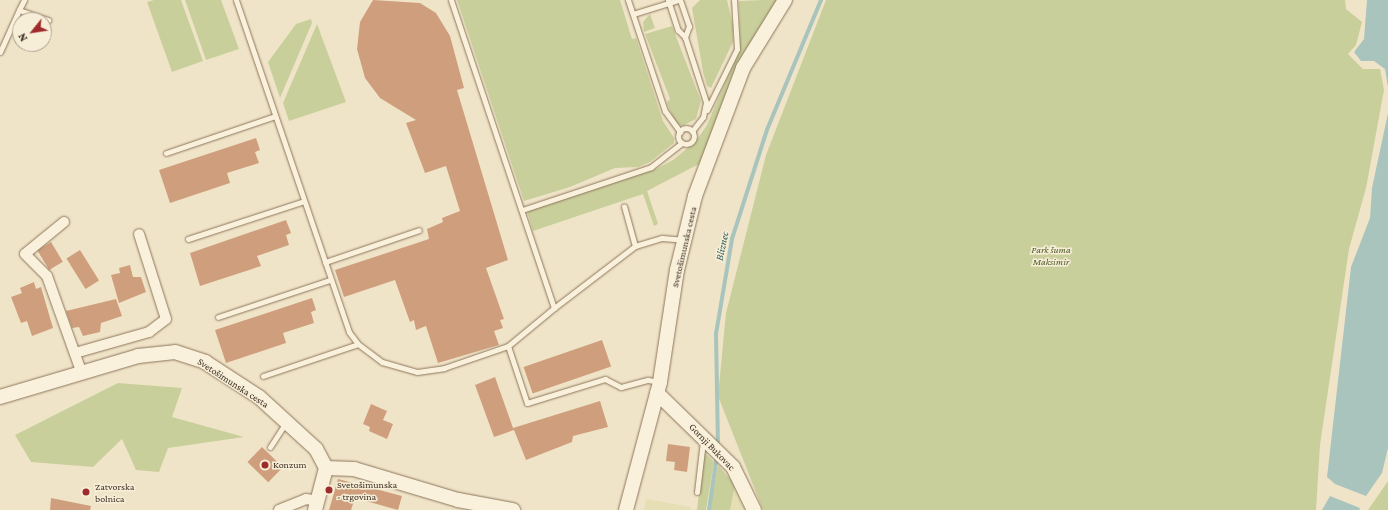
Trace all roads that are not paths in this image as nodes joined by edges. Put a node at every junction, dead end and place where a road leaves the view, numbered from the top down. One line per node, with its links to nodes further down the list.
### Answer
1 (24, 0): 9 (lane)
2 (236, 0): 15 (lane)
3 (451, 0): 22 (lane)
4 (628, 0): 11 (lane)
5 (679, 0): 8 (lane); 12 (lane)
6 (734, 0): 14 (lane)
7 (785, 0): 27 (street, Svetošimunska cesta)
8 (668, 2): 11 (lane); 12 (lane)
9 (18, 10): 10 (lane); 13 (lane)
10 (24, 12)
11 (633, 14): 17 (lane)
12 (685, 37): 14 (lane)
13 (0, 52)
14 (706, 112): 16 (lane)
15 (275, 116): 19 (lane); 20 (lane)
16 (692, 131): 17 (lane); 18 (lane)
17 (680, 132): 18 (lane)
18 (682, 143): 22 (lane)
19 (166, 153)
20 (304, 201): 26 (lane); 29 (lane)
21 (624, 206): 28 (lane)
22 (522, 210): 31 (lane)
23 (64, 222): 35 (street)
24 (419, 230): 29 (lane)
25 (139, 234): 35 (street)
26 (188, 239)
27 (684, 241): 28 (lane); 38 (street, Svetošimunska cesta)
28 (636, 246): 31 (lane)
29 (324, 262): 30 (lane)
30 (330, 280): 32 (lane); 33 (lane)
31 (554, 308): 34 (lane)
32 (218, 317)
33 (358, 344): 34 (lane); 37 (lane)
34 (508, 346): 38 (lane)
35 (75, 354): 36 (street)
36 (81, 371): 39 (street, Svetošimunska cesta); 40 (street, Svetošimunska cesta)
37 (263, 376)
38 (659, 388): 41 (street, Gornji Bukovac); 48 (street, Svetošimunska cesta)
39 (0, 397)
40 (287, 420): 42 (lane); 43 (street, Svetošimunska cesta)
41 (706, 439): 44 (lane); 49 (street, Gornji Bukovac)
42 (270, 447)
43 (326, 468): 45 (street); 47 (street)
44 (697, 492)
45 (316, 505): 46 (street)
46 (279, 510)
47 (512, 510)
48 (626, 510)
49 (754, 510)

